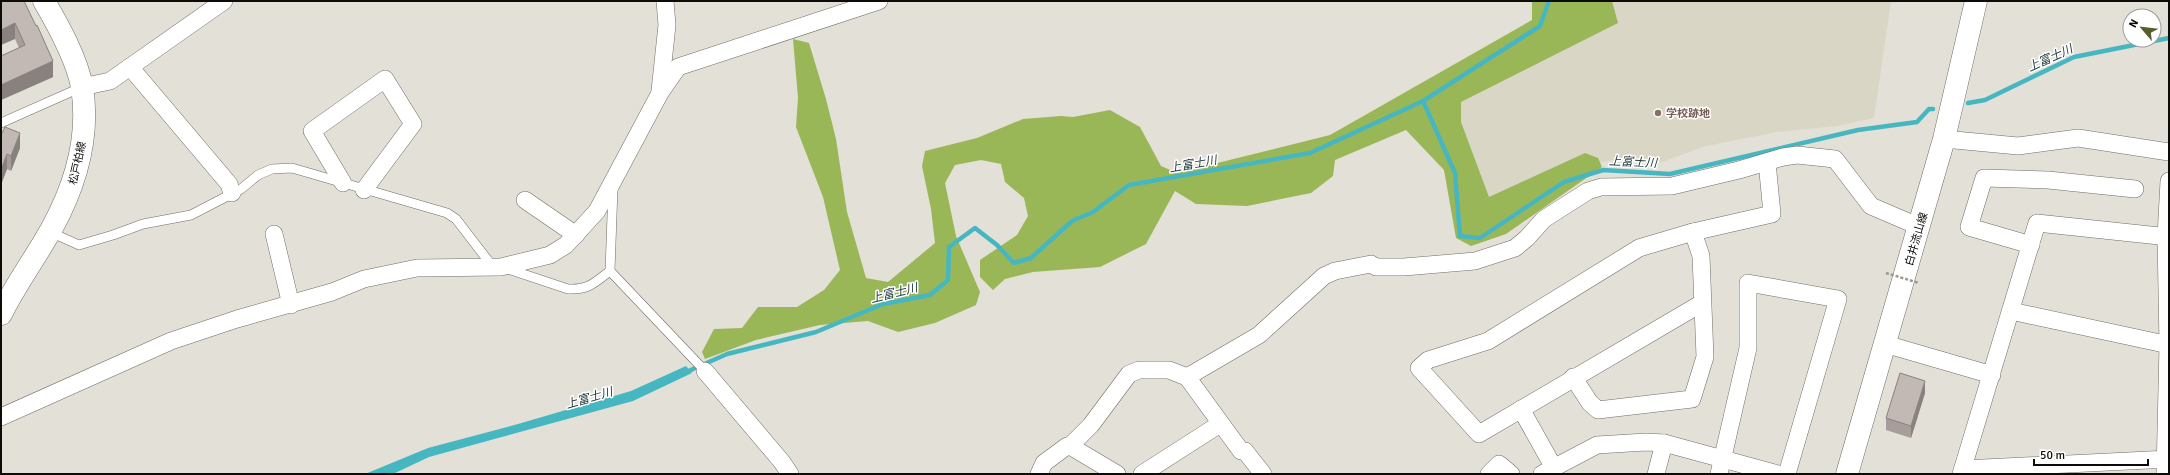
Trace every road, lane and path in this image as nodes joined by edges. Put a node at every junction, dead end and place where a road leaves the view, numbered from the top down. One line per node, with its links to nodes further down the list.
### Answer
1 (44, 1): 7 (main road, 松戸柏線)
2 (224, 1): 6 (street)
3 (665, 1): 8 (street)
4 (879, 1): 8 (street)
5 (1976, 1): 10 (main road, 白井流山線)
6 (130, 67): 7 (street); 18 (street)
7 (82, 87): 9 (lane); 21 (main road, 松戸柏線)
8 (660, 93): 15 (street)
9 (1, 123)
10 (1944, 139): 11 (street); 20 (main road, 白井流山線)
11 (2169, 152)
12 (1767, 162): 20 (street); 22 (street); 39 (street)
13 (2169, 181): 25 (street)
14 (343, 183): 17 (lane); 17 (street); 18 (lane)
15 (613, 183): 24 (street); 28 (lane)
16 (2135, 189): 26 (street)
17 (364, 190): 27 (lane)
18 (232, 194): 21 (lane)
19 (525, 200): 24 (street)
20 (1920, 227): 35 (main road, 白井流山線)
21 (50, 232): 34 (main road, 松戸柏線)
22 (1693, 232): 31 (street); 41 (street)
23 (274, 234): 32 (street)
24 (576, 235): 27 (street)
25 (2168, 237): 26 (street); 36 (street)
26 (2031, 245): 33 (street)
27 (497, 267): 28 (lane); 32 (street)
28 (610, 270): 37 (lane)
29 (1886, 273): 30 (path, bridge)
30 (1919, 283)
31 (1702, 303): 40 (street); 40 (street)
32 (291, 305): 42 (street)
33 (2011, 311): 36 (street); 38 (street)
34 (1, 314)
35 (1885, 344): 38 (street); 61 (main road, 白井流山線)
36 (2168, 345): 47 (street)
37 (705, 371): 50 (street)
38 (1992, 375): 49 (street)
39 (1187, 377): 43 (street); 45 (street)
40 (1574, 377): 41 (street)
41 (1521, 409): 48 (street)
42 (1, 417)
43 (1220, 424): 53 (street); 54 (street)
44 (1664, 443): 46 (street); 48 (street); 57 (street)
45 (1070, 446): 51 (street); 52 (street)
46 (1723, 457): 58 (street); 59 (street); 60 (street)
47 (2167, 464): 49 (street)
48 (1548, 471)
49 (1962, 472)
50 (790, 474)
51 (1039, 474)
52 (1117, 474)
53 (1142, 474)
54 (1263, 474)
55 (1489, 474): 56 (street)
56 (1511, 474)
57 (1656, 474)
58 (1719, 474)
59 (1778, 474)
60 (1787, 474)
61 (1847, 474)

